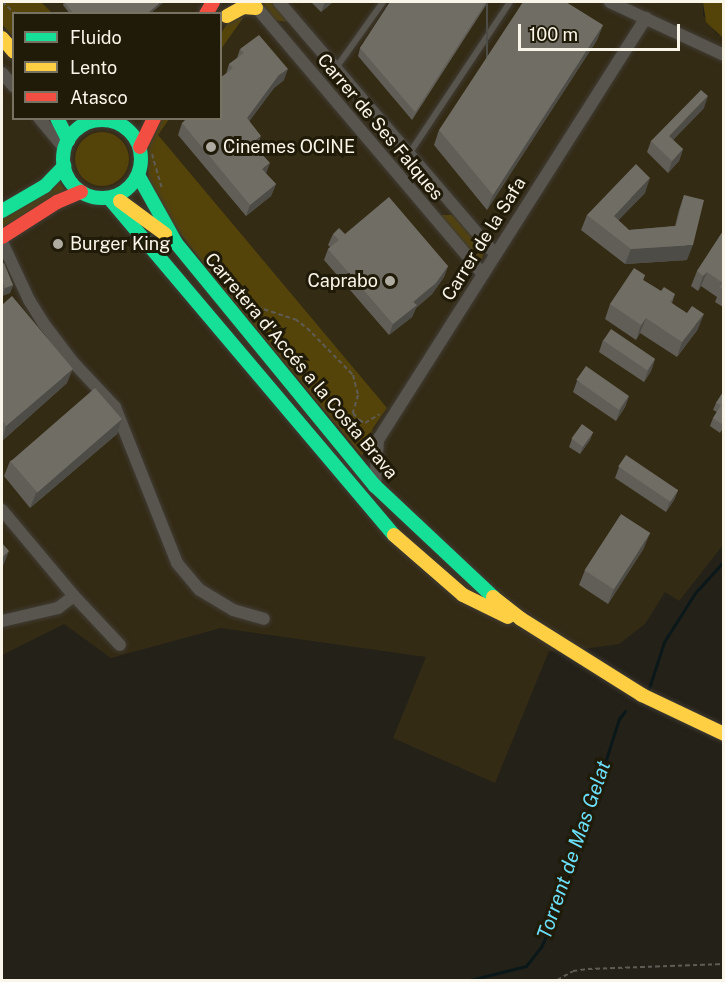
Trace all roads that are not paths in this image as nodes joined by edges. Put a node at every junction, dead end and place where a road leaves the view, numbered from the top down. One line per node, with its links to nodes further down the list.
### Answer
1 (237, 2): 8 (main road)
2 (279, 2): 12 (street, Carrer de Ses Falques)
3 (383, 2): 12 (lane)
4 (510, 2): 22 (lane)
5 (610, 2): 7 (street)
6 (253, 5): 8 (main road); 32 (street, Carrer de Ses Falques)
7 (646, 18): 11 (street); 31 (street, Carrer de la Safa)
8 (224, 20)
9 (2, 38): 10 (main road)
10 (12, 50)
11 (723, 55)
12 (336, 68): 22 (street, Carrer de Ses Falques)
13 (2, 73): 14 (street)
14 (12, 85)
15 (41, 120): 20 (street)
16 (58, 120): 20 (main road)
17 (100, 120): 20 (main road)
18 (106, 120): 21 (main road)
19 (153, 120): 21 (main road)
20 (66, 144): 23 (main road)
21 (145, 147): 24 (main road)
22 (409, 155): 31 (street, Carrer de Ses Falques)
23 (63, 166): 25 (main road); 27 (main road)
24 (138, 175): 26 (main road); 30 (main road, Carretera d'Accés a la Costa Brava)
25 (81, 192): 26 (main road); 28 (main road)
26 (111, 197): 30 (main road, Carretera d'Accés a la Costa Brava); 36 (main road)
27 (2, 211)
28 (2, 237)
29 (2, 242): 38 (street)
30 (176, 243): 33 (main road, Carretera d'Accés a la Costa Brava)
31 (495, 254): 32 (street, Carrer de la Safa)
32 (483, 274): 33 (street, Carrer de la Safa)
33 (375, 486): 35 (main road, Carretera d'Accés a la Costa Brava)
34 (2, 510): 37 (street)
35 (474, 576): 36 (street); 39 (main road, Carretera d'Accés a la Costa Brava)
36 (463, 595): 39 (main road)
37 (74, 596): 40 (street); 41 (street)
38 (264, 619)
39 (521, 619): 42 (main road, Carretera d'Accés a la Costa Brava)
40 (2, 621)
41 (120, 645)
42 (723, 734)

